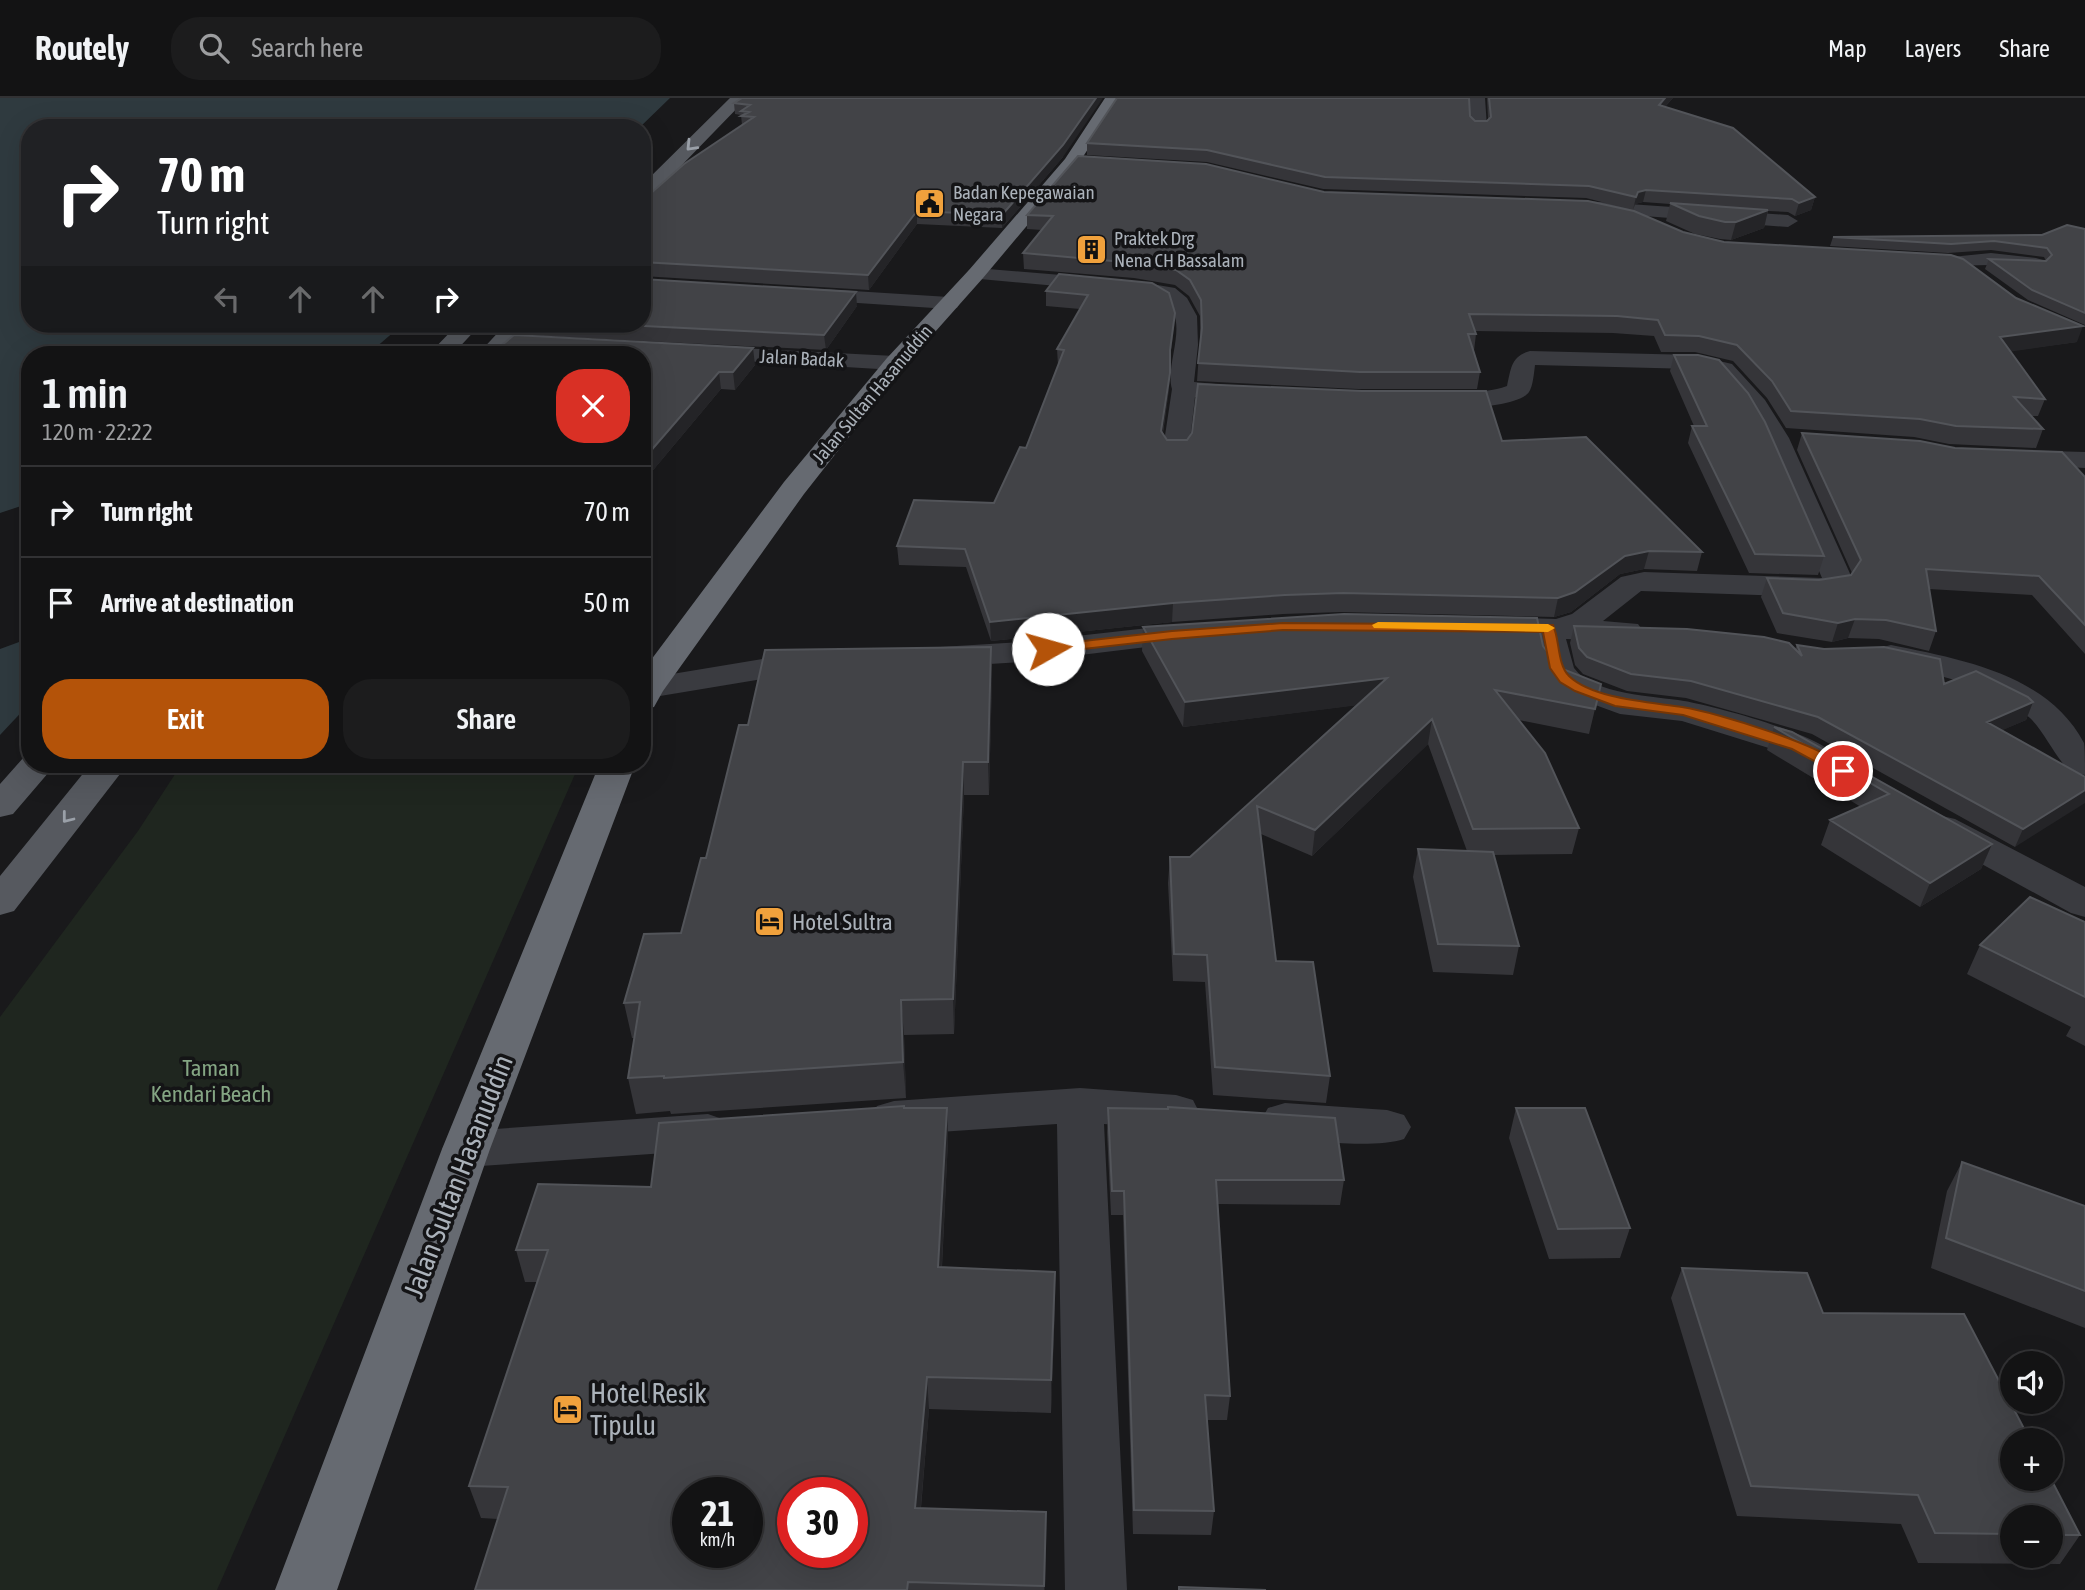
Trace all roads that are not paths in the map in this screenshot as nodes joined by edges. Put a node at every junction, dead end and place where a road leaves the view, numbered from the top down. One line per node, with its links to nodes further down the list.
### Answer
1 (739, 98): 5 (main road, one-way to 5)
2 (1113, 98): 11 (highway, Jalan Sultan Hasanuddin)
3 (1477, 98): 4 (street)
4 (1479, 127)
5 (651, 187)
6 (1788, 221): 7 (street)
7 (1675, 233)
8 (1922, 260): 9 (street)
9 (1948, 262): 10 (street); 12 (street)
10 (2036, 264)
11 (976, 274): 14 (highway, Jalan Sultan Hasanuddin); 21 (street)
12 (1979, 278)
13 (782, 293): 14 (street)
14 (949, 303): 20 (highway, Jalan Sultan Hasanuddin)
15 (461, 333): 17 (main road)
16 (522, 334): 18 (street)
17 (448, 346)
18 (500, 346)
19 (677, 352): 20 (street, Jalan Badak)
20 (895, 363): 34 (highway, Jalan Sultan Hasanuddin)
21 (1184, 389): 22 (street); 24 (street)
22 (1277, 396)
23 (1414, 399): 28 (street)
24 (1176, 449)
25 (1986, 457): 26 (street)
26 (2085, 460)
27 (1458, 627): 28 (street)
28 (1555, 628): 30 (street); 37 (street)
29 (1228, 631): 32 (street)
30 (1655, 632)
31 (1858, 651): 36 (street)
32 (913, 659)
33 (844, 663): 35 (street)
34 (651, 683)
35 (651, 692)
36 (2085, 764)
37 (1843, 771)
38 (30, 773): 41 (main road)
39 (103, 773): 43 (main road, one-way to 43)
40 (614, 773): 49 (highway, Jalan Sultan Hasanuddin)
41 (0, 806)
42 (1911, 809): 44 (street)
43 (0, 902)
44 (2085, 904)
45 (1080, 1105): 46 (street); 47 (street); 51 (street)
46 (857, 1121)
47 (1387, 1127)
48 (745, 1129): 49 (street)
49 (466, 1149): 50 (highway, Jalan Sultan Hasanuddin)
50 (306, 1590)
51 (1096, 1590)

